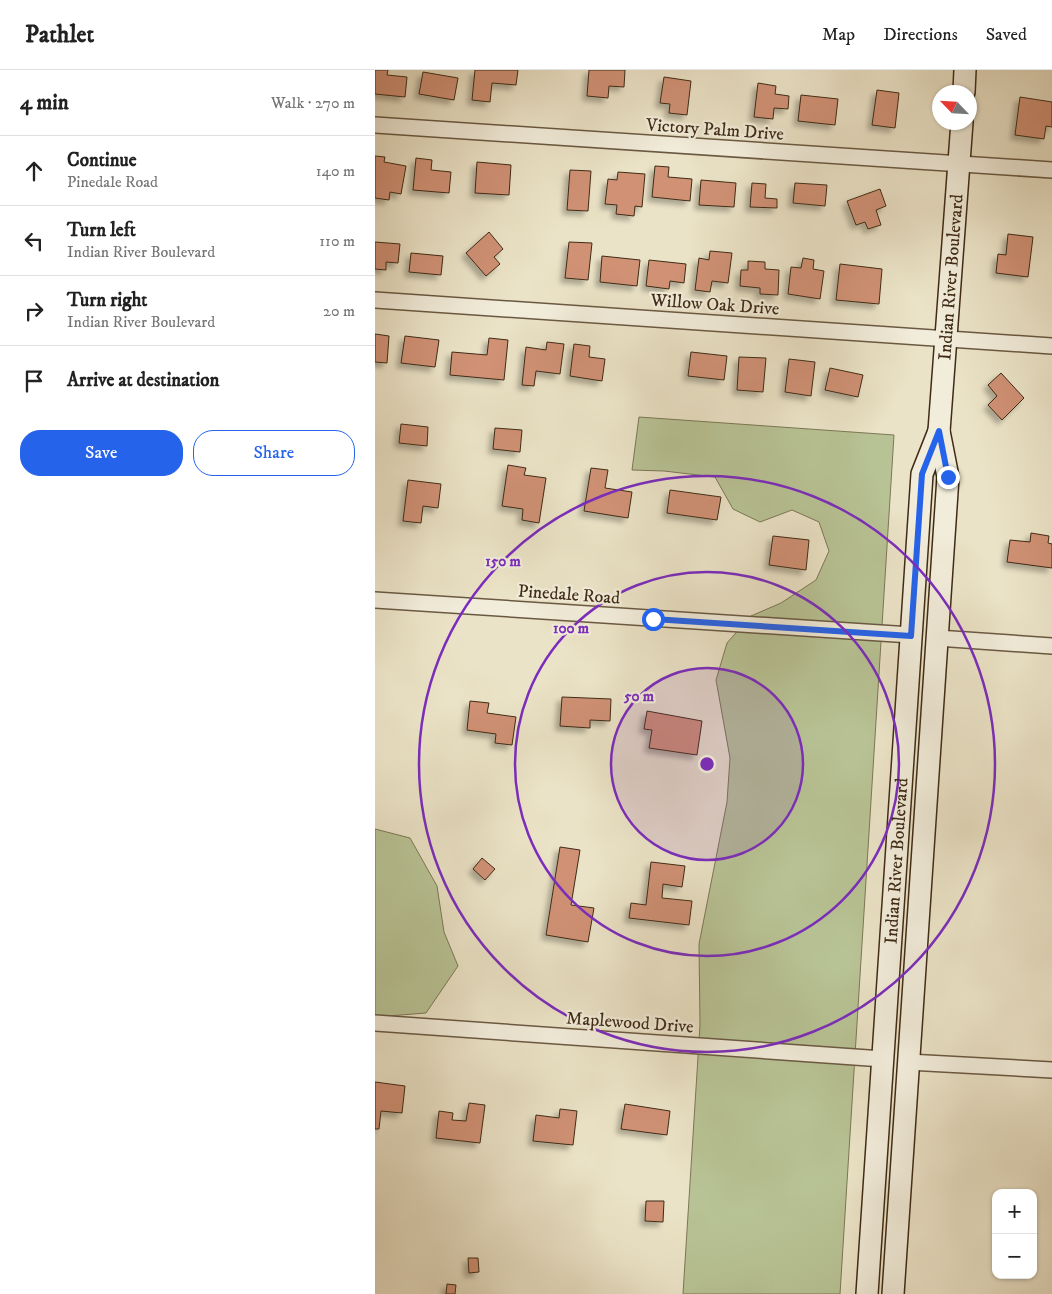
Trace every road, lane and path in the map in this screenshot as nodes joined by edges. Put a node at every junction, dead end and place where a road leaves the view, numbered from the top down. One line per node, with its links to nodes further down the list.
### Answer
1 (965, 70): 2 (main road)
2 (964, 85)
3 (375, 125): 5 (street, Victory Palm Drive)
4 (961, 130): 5 (main road, Indian River Boulevard)
5 (959, 164): 6 (street, Victory Palm Drive); 8 (main road, Indian River Boulevard)
6 (1052, 170)
7 (375, 300): 8 (street, Willow Oak Drive)
8 (946, 338): 9 (street, Willow Oak Drive); 10 (main road, Indian River Boulevard)
9 (1052, 346)
10 (939, 431): 12 (main road, Indian River Boulevard); 13 (main road, Indian River Boulevard)
11 (375, 600): 12 (street, Pinedale Road)
12 (911, 636): 16 (main road, Indian River Boulevard)
13 (937, 638): 14 (street); 18 (main road, Indian River Boulevard)
14 (1052, 646)
15 (375, 1023): 17 (street, Maplewood Drive)
16 (885, 1024): 17 (main road, Indian River Boulevard); 18 (main road)
17 (883, 1059): 20 (main road); 21 (main road, Indian River Boulevard)
18 (909, 1062): 19 (street); 20 (main road, Indian River Boulevard)
19 (1052, 1070)
20 (906, 1095): 22 (main road, Indian River Boulevard)
21 (867, 1294)
22 (893, 1294)

